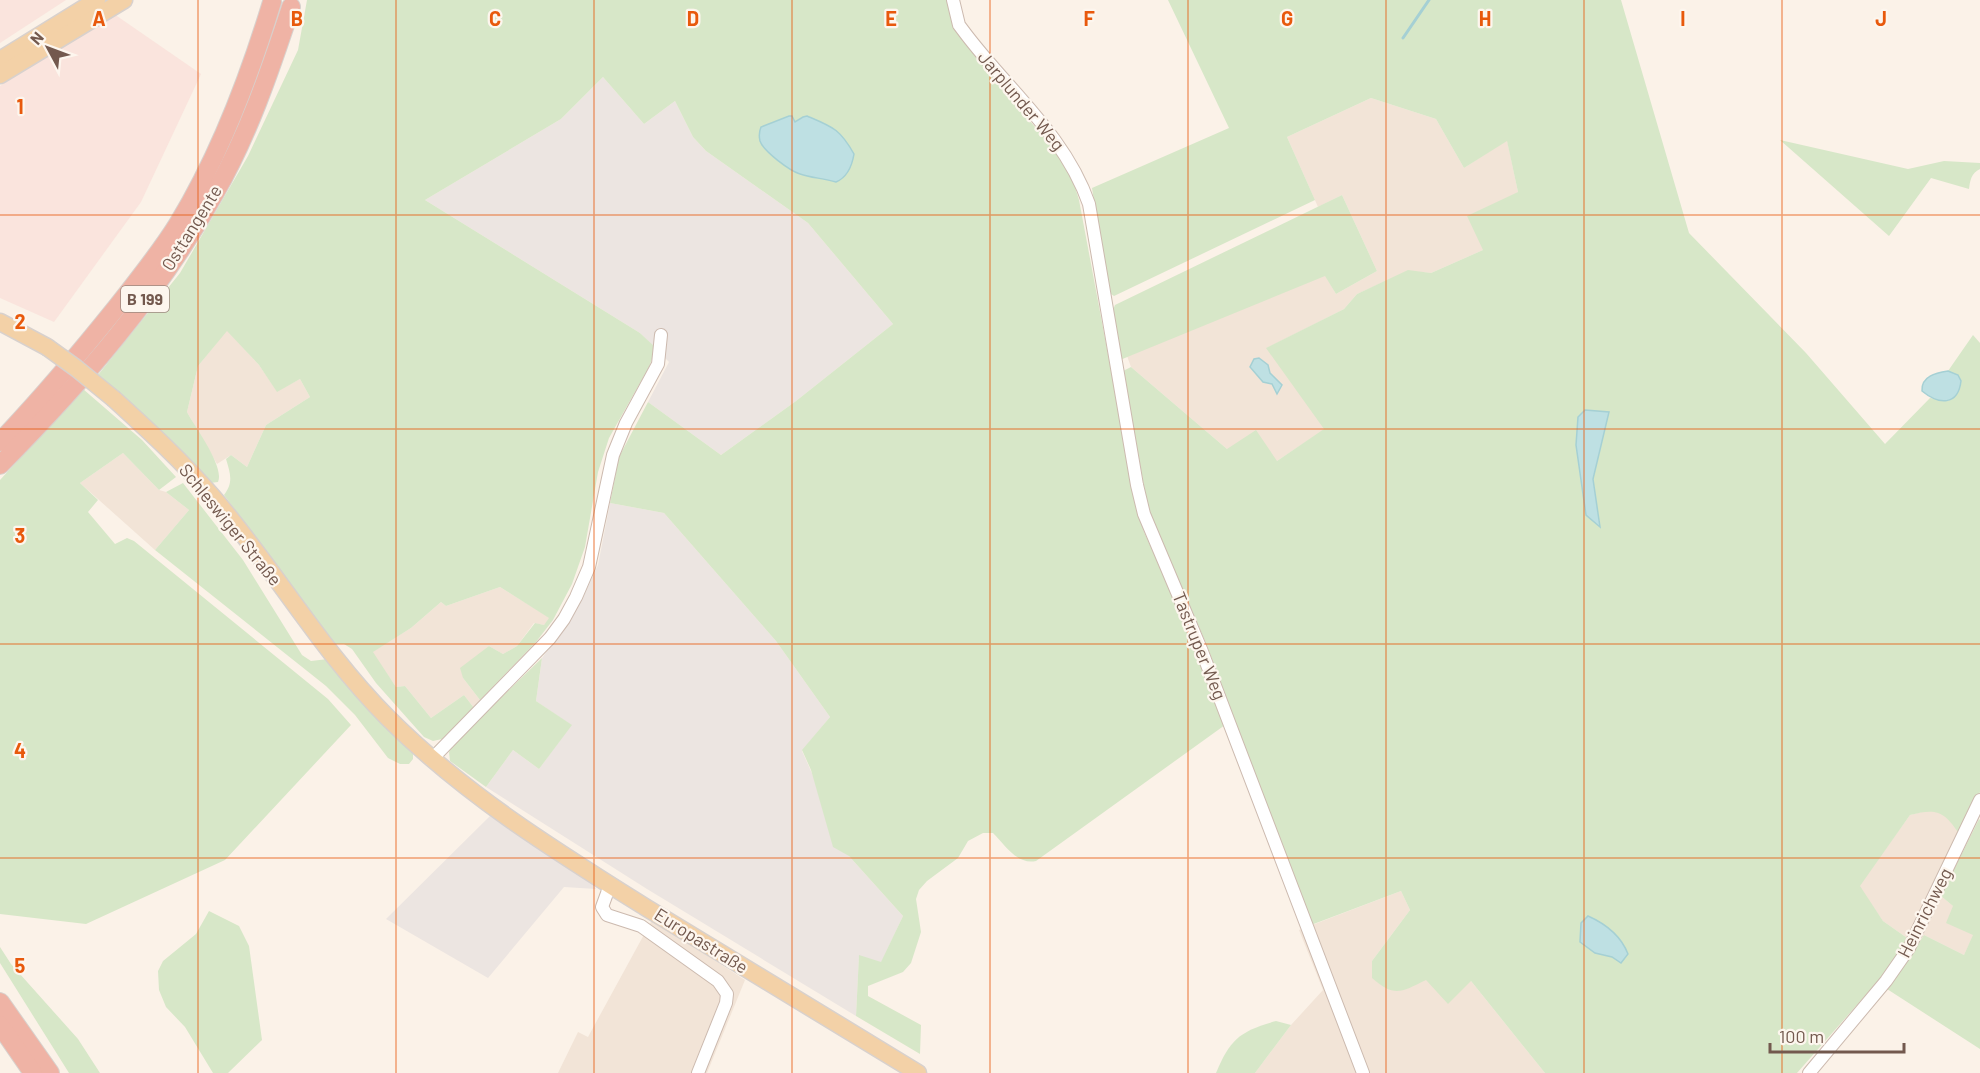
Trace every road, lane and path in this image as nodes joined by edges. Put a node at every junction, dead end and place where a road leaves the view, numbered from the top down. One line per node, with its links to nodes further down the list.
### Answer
1 (97, 0): 6 (main road)
2 (124, 0): 7 (main road)
3 (953, 0): 8 (street, Jarplunder Weg)
4 (270, 1): 5 (main road); 11 (highway, Osttangente / B 199)
5 (292, 4): 11 (highway, Osttangente / B 199)
6 (0, 60)
7 (0, 75)
8 (1089, 204): 27 (street, Tastruper Weg)
9 (0, 322): 15 (main road, Schleswiger Straße, bridge)
10 (661, 335): 15 (street)
11 (32, 421): 12 (highway, B 199); 13 (highway, B 199); 14 (highway)
12 (0, 440)
13 (0, 465)
14 (0, 473)
15 (431, 760): 17 (main road, Schleswiger Straße)
16 (1980, 800): 28 (street, Heinrichweg)
17 (486, 804): 18 (main road, Europastraße)
18 (610, 885): 25 (street); 26 (main road, Europastraße)
19 (0, 986): 22 (highway)
20 (0, 1002): 22 (highway)
21 (0, 1025): 23 (highway)
22 (30, 1043): 24 (highway)
23 (33, 1073)
24 (50, 1073)
25 (698, 1073)
26 (918, 1073)
27 (1363, 1073)
28 (1809, 1073)

